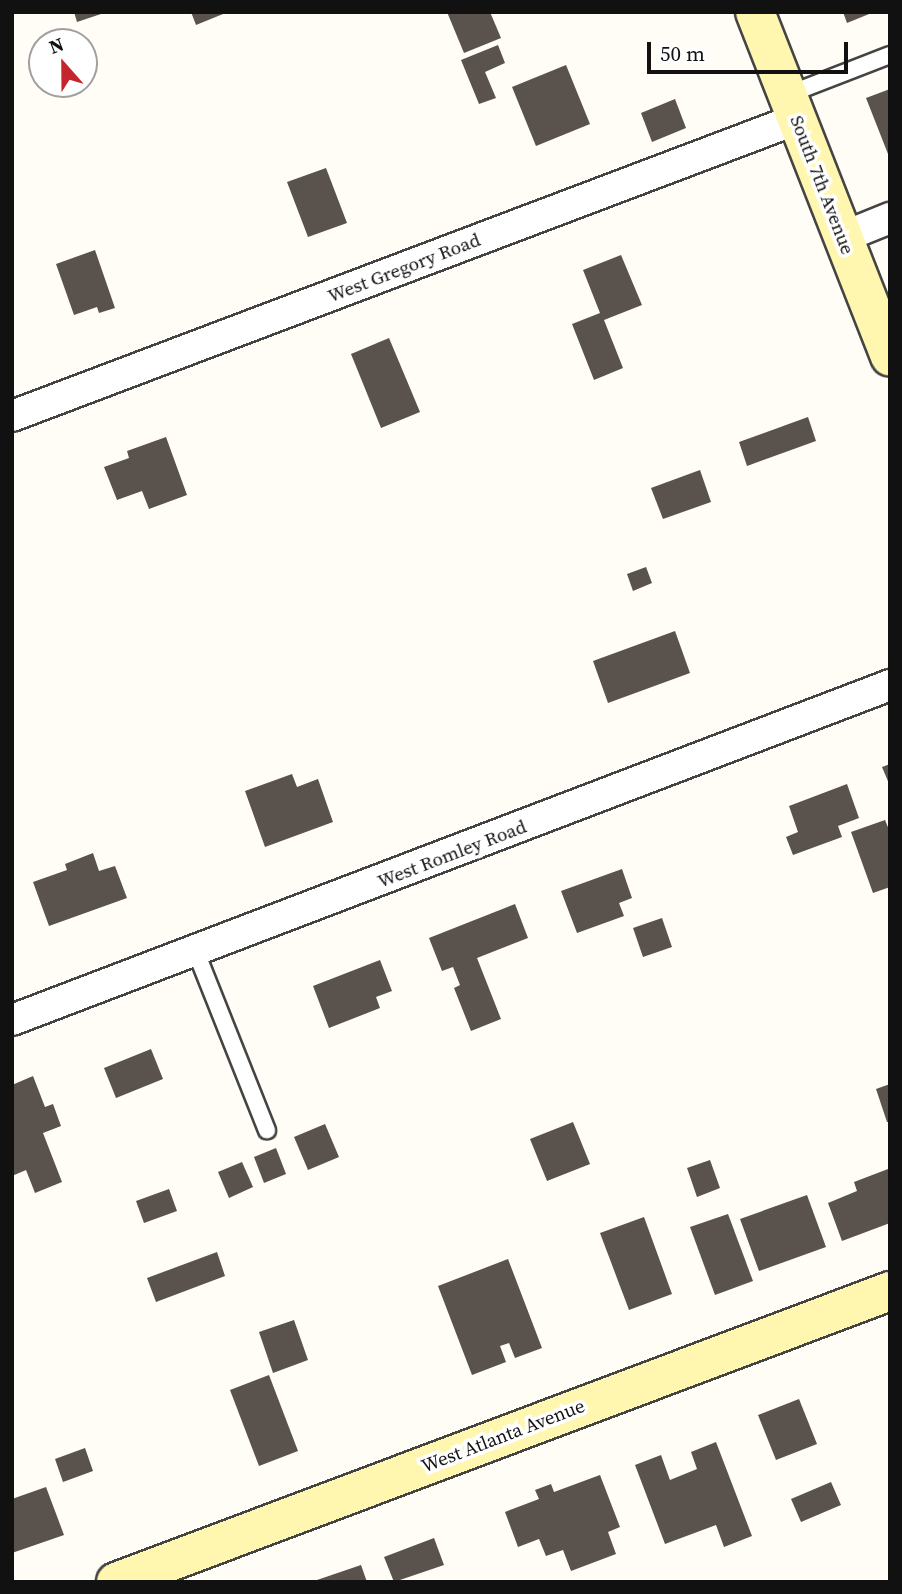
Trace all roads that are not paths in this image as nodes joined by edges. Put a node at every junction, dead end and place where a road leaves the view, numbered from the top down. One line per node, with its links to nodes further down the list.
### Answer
1 (755, 12): 3 (street, South 7th Avenue)
2 (890, 55): 3 (lane)
3 (792, 107): 5 (street, South 7th Avenue); 7 (street, West Gregory Road)
4 (890, 219): 5 (street)
5 (843, 237): 6 (street, South 7th Avenue)
6 (890, 357)
7 (12, 416)
8 (890, 685): 9 (street, West Romley Road)
9 (196, 952): 10 (street, West Romley Road); 11 (lane)
10 (12, 1020)
11 (267, 1130)
12 (890, 1291): 13 (street, West Atlanta Avenue)
13 (116, 1582)

